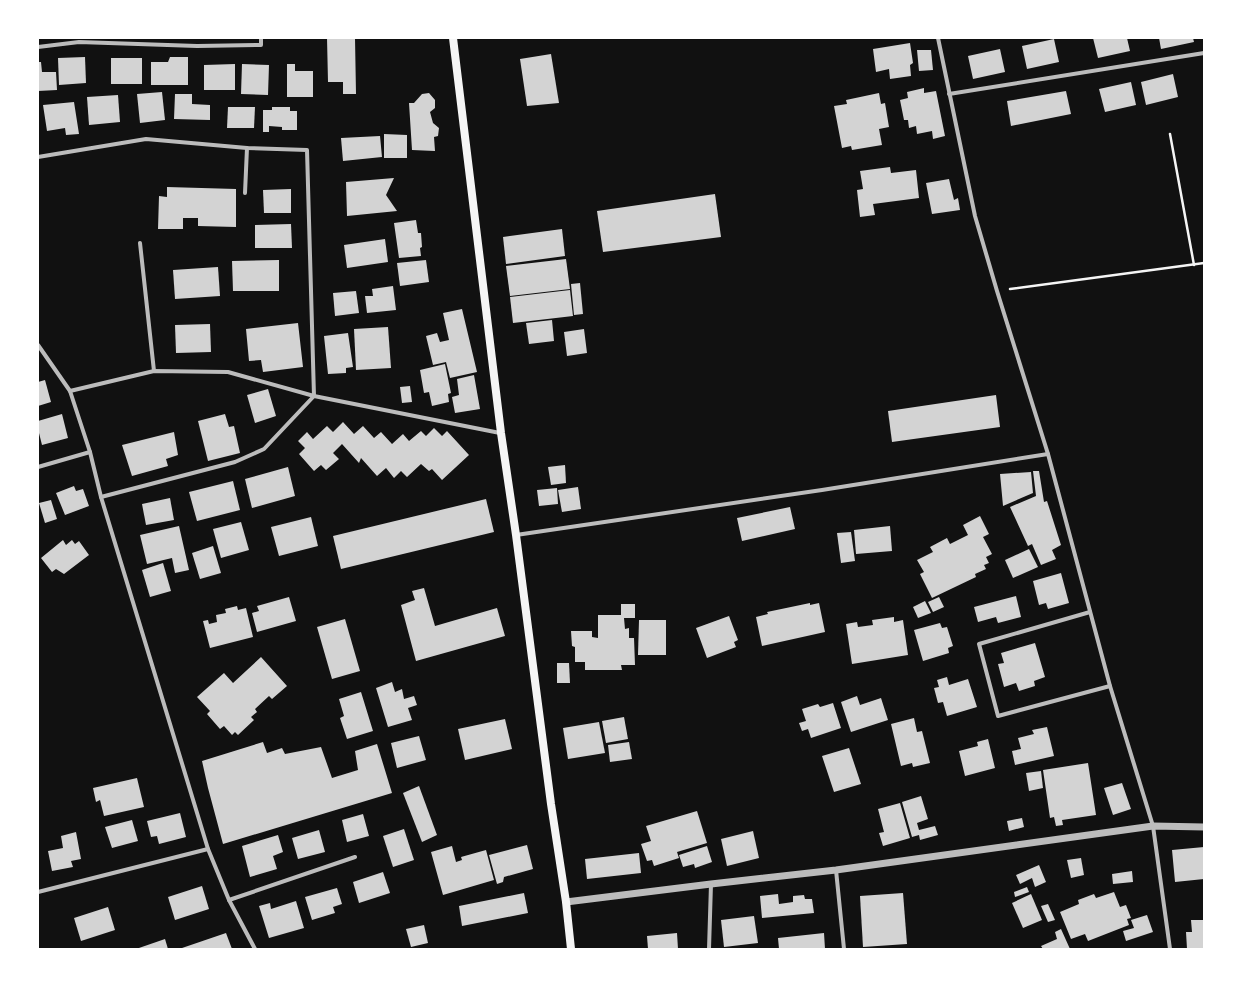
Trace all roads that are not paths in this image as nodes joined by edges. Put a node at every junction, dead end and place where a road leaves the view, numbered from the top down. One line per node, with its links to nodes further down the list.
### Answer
1 (262, 38): 4 (street)
2 (453, 38): 15 (main road)
3 (938, 38): 6 (street)
4 (38, 47)
5 (1204, 53): 6 (street)
6 (950, 94): 17 (street)
7 (247, 148): 8 (street); 9 (street); 14 (street)
8 (38, 158)
9 (245, 193)
10 (140, 243): 12 (street)
11 (38, 345): 13 (street)
12 (154, 371): 13 (street); 14 (street)
13 (70, 391): 16 (street)
14 (314, 396): 15 (street); 19 (street)
15 (501, 433): 20 (main road)
16 (90, 452): 18 (street); 19 (street)
17 (1048, 454): 20 (street); 21 (street)
18 (38, 467)
19 (101, 497): 25 (street)
20 (516, 535): 31 (main road)
21 (1090, 612): 22 (street); 22 (street)
22 (1110, 686): 23 (street)
23 (1153, 826): 24 (street); 27 (street); 36 (street)
24 (1204, 827)
25 (208, 849): 29 (street); 30 (street)
26 (355, 857): 30 (street)
27 (836, 870): 28 (street); 35 (street)
28 (711, 884): 31 (street); 34 (street)
29 (38, 892)
30 (229, 900): 32 (street)
31 (566, 902): 33 (main road)
32 (255, 949)
33 (572, 949)
34 (709, 949)
35 (844, 949)
36 (1170, 949)

